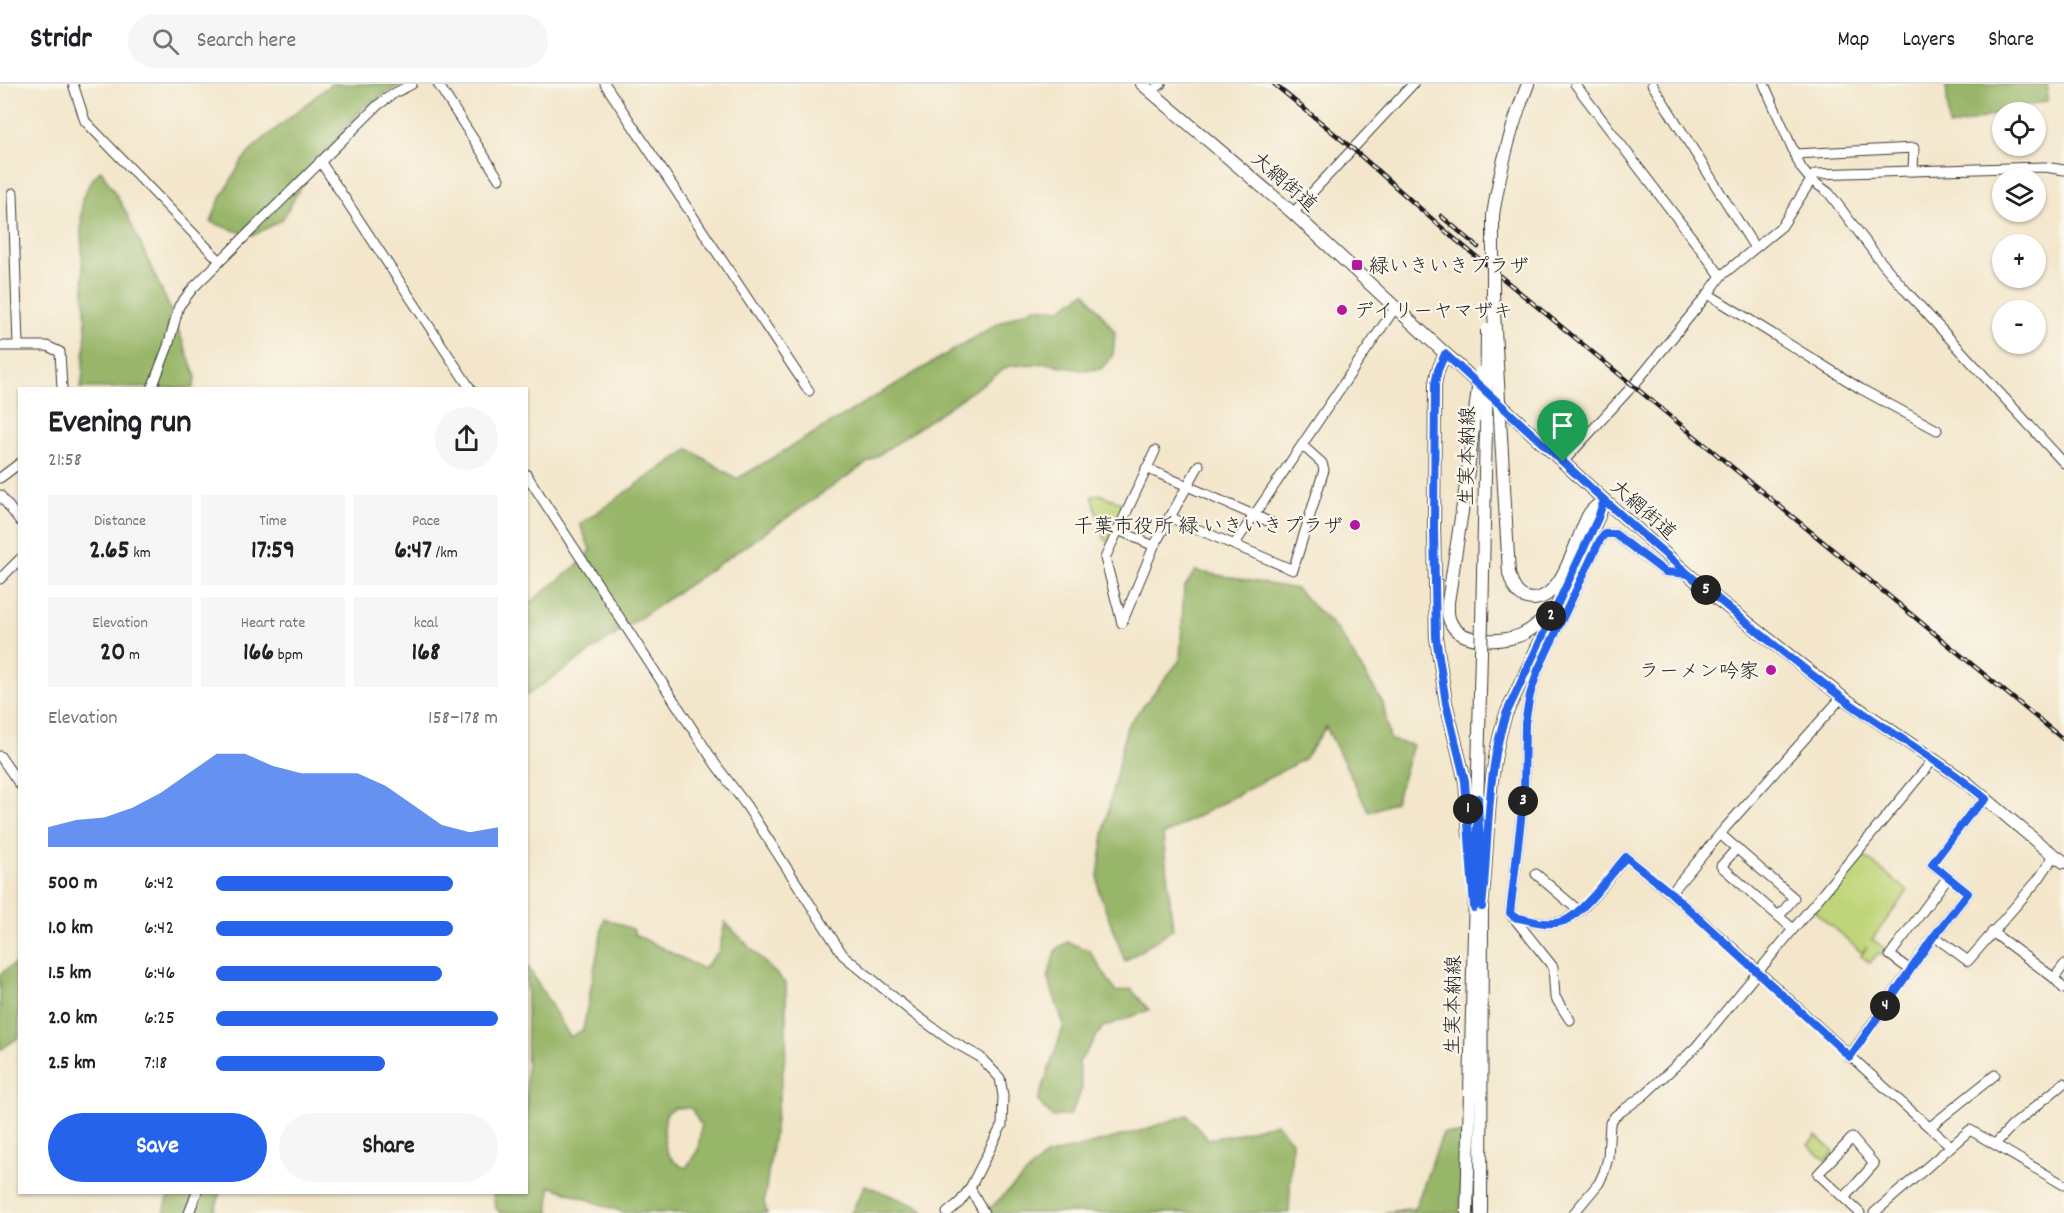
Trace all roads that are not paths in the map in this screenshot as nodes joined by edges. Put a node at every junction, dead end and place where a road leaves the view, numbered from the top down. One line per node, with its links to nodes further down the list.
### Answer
1 (73, 84): 21 (street)
2 (411, 84): 12 (street)
3 (438, 84): 15 (street)
4 (605, 84): 32 (street)
5 (1413, 84): 18 (street)
6 (1528, 84): 19 (main road, 生実本納線)
7 (1575, 84): 22 (street)
8 (1652, 84): 20 (street)
9 (1764, 84): 11 (street)
10 (1151, 87): 18 (main road, 大網街道)
11 (1794, 154): 14 (street); 16 (street)
12 (320, 161): 21 (street); 31 (street)
13 (2064, 170): 14 (street)
14 (1914, 171): 16 (street)
15 (499, 179)
16 (1810, 179): 20 (street); 37 (street)
17 (13, 193): 26 (street)
18 (1293, 213): 24 (main road, 大網街道)
19 (1493, 215): 25 (main road, 生実本納線, bridge); 45 (main road, bridge)
20 (1755, 248): 22 (street)
21 (219, 261): 30 (street)
22 (1721, 276): 23 (street)
23 (1708, 294): 33 (street); 36 (street)
24 (1395, 308): 28 (main road, 大網街道); 34 (street)
25 (1487, 325): 56 (main road, bridge); 68 (main road, 生実本納線, bridge)
26 (18, 345): 27 (street); 29 (street)
27 (0, 346)
28 (1445, 354): 36 (main road, 大網街道); 68 (main road)
29 (62, 387)
30 (152, 387)
31 (469, 387)
32 (809, 391)
33 (1937, 430)
34 (1303, 446): 46 (street); 51 (street)
35 (1155, 451): 40 (street)
36 (1563, 462): 45 (main road, 大網街道)
37 (2064, 463)
38 (18, 464): 42 (street)
39 (1199, 465): 43 (street)
40 (1146, 468): 43 (street); 50 (street)
41 (528, 477): 88 (street)
42 (0, 478)
43 (1187, 485): 46 (street); 47 (street)
44 (0, 495): 48 (street)
45 (1604, 500): 54 (main road, 大網街道); 56 (main road)
46 (1255, 514): 49 (street); 51 (street)
47 (1168, 517): 51 (street); 52 (street)
48 (18, 518)
49 (1272, 523)
50 (1118, 531): 52 (street); 52 (street)
51 (1234, 545)
52 (1154, 546)
53 (18, 561): 55 (street)
54 (1688, 574): 57 (main road, 大網街道); 71 (street)
55 (0, 579)
56 (1553, 611): 68 (main road)
57 (1842, 697): 59 (main road, 大網街道); 62 (street)
58 (0, 756): 60 (street)
59 (1933, 760): 61 (main road, 大網街道); 72 (street)
60 (18, 782)
61 (1986, 799): 64 (main road, 大網街道); 66 (street)
62 (1720, 834): 63 (street); 67 (street)
63 (1737, 848): 70 (street); 70 (street)
64 (2059, 859): 73 (street)
65 (1536, 874): 69 (street)
66 (1948, 877): 74 (street); 76 (street)
67 (1671, 893): 69 (street); 77 (street)
68 (1478, 908): 94 (main road, 生実本納線); 95 (main road, 生実本納線)
69 (1579, 910): 71 (street)
70 (1779, 916): 72 (street)
71 (1514, 917): 80 (street)
72 (1793, 929): 77 (street)
73 (1992, 932): 74 (street); 78 (street)
74 (1934, 936): 76 (street)
75 (2064, 965): 78 (street)
76 (1910, 970): 81 (street)
77 (1758, 973): 81 (street); 96 (street)
78 (2054, 978): 79 (street)
79 (2064, 989)
80 (1570, 1020)
81 (1850, 1057): 84 (street)
82 (1995, 1075): 84 (street)
83 (2064, 1083): 85 (street)
84 (1930, 1127): 86 (street)
85 (1995, 1144): 86 (street); 87 (street)
86 (1951, 1146): 98 (street)
87 (2064, 1185)
88 (970, 1188): 92 (street); 93 (street)
89 (196, 1194): 91 (street)
90 (1844, 1198): 90 (street); 97 (street)
91 (189, 1213)
92 (947, 1213)
93 (984, 1213)
94 (1467, 1213)
95 (1481, 1213)
96 (1574, 1213)
97 (1860, 1213)
98 (1874, 1213)

